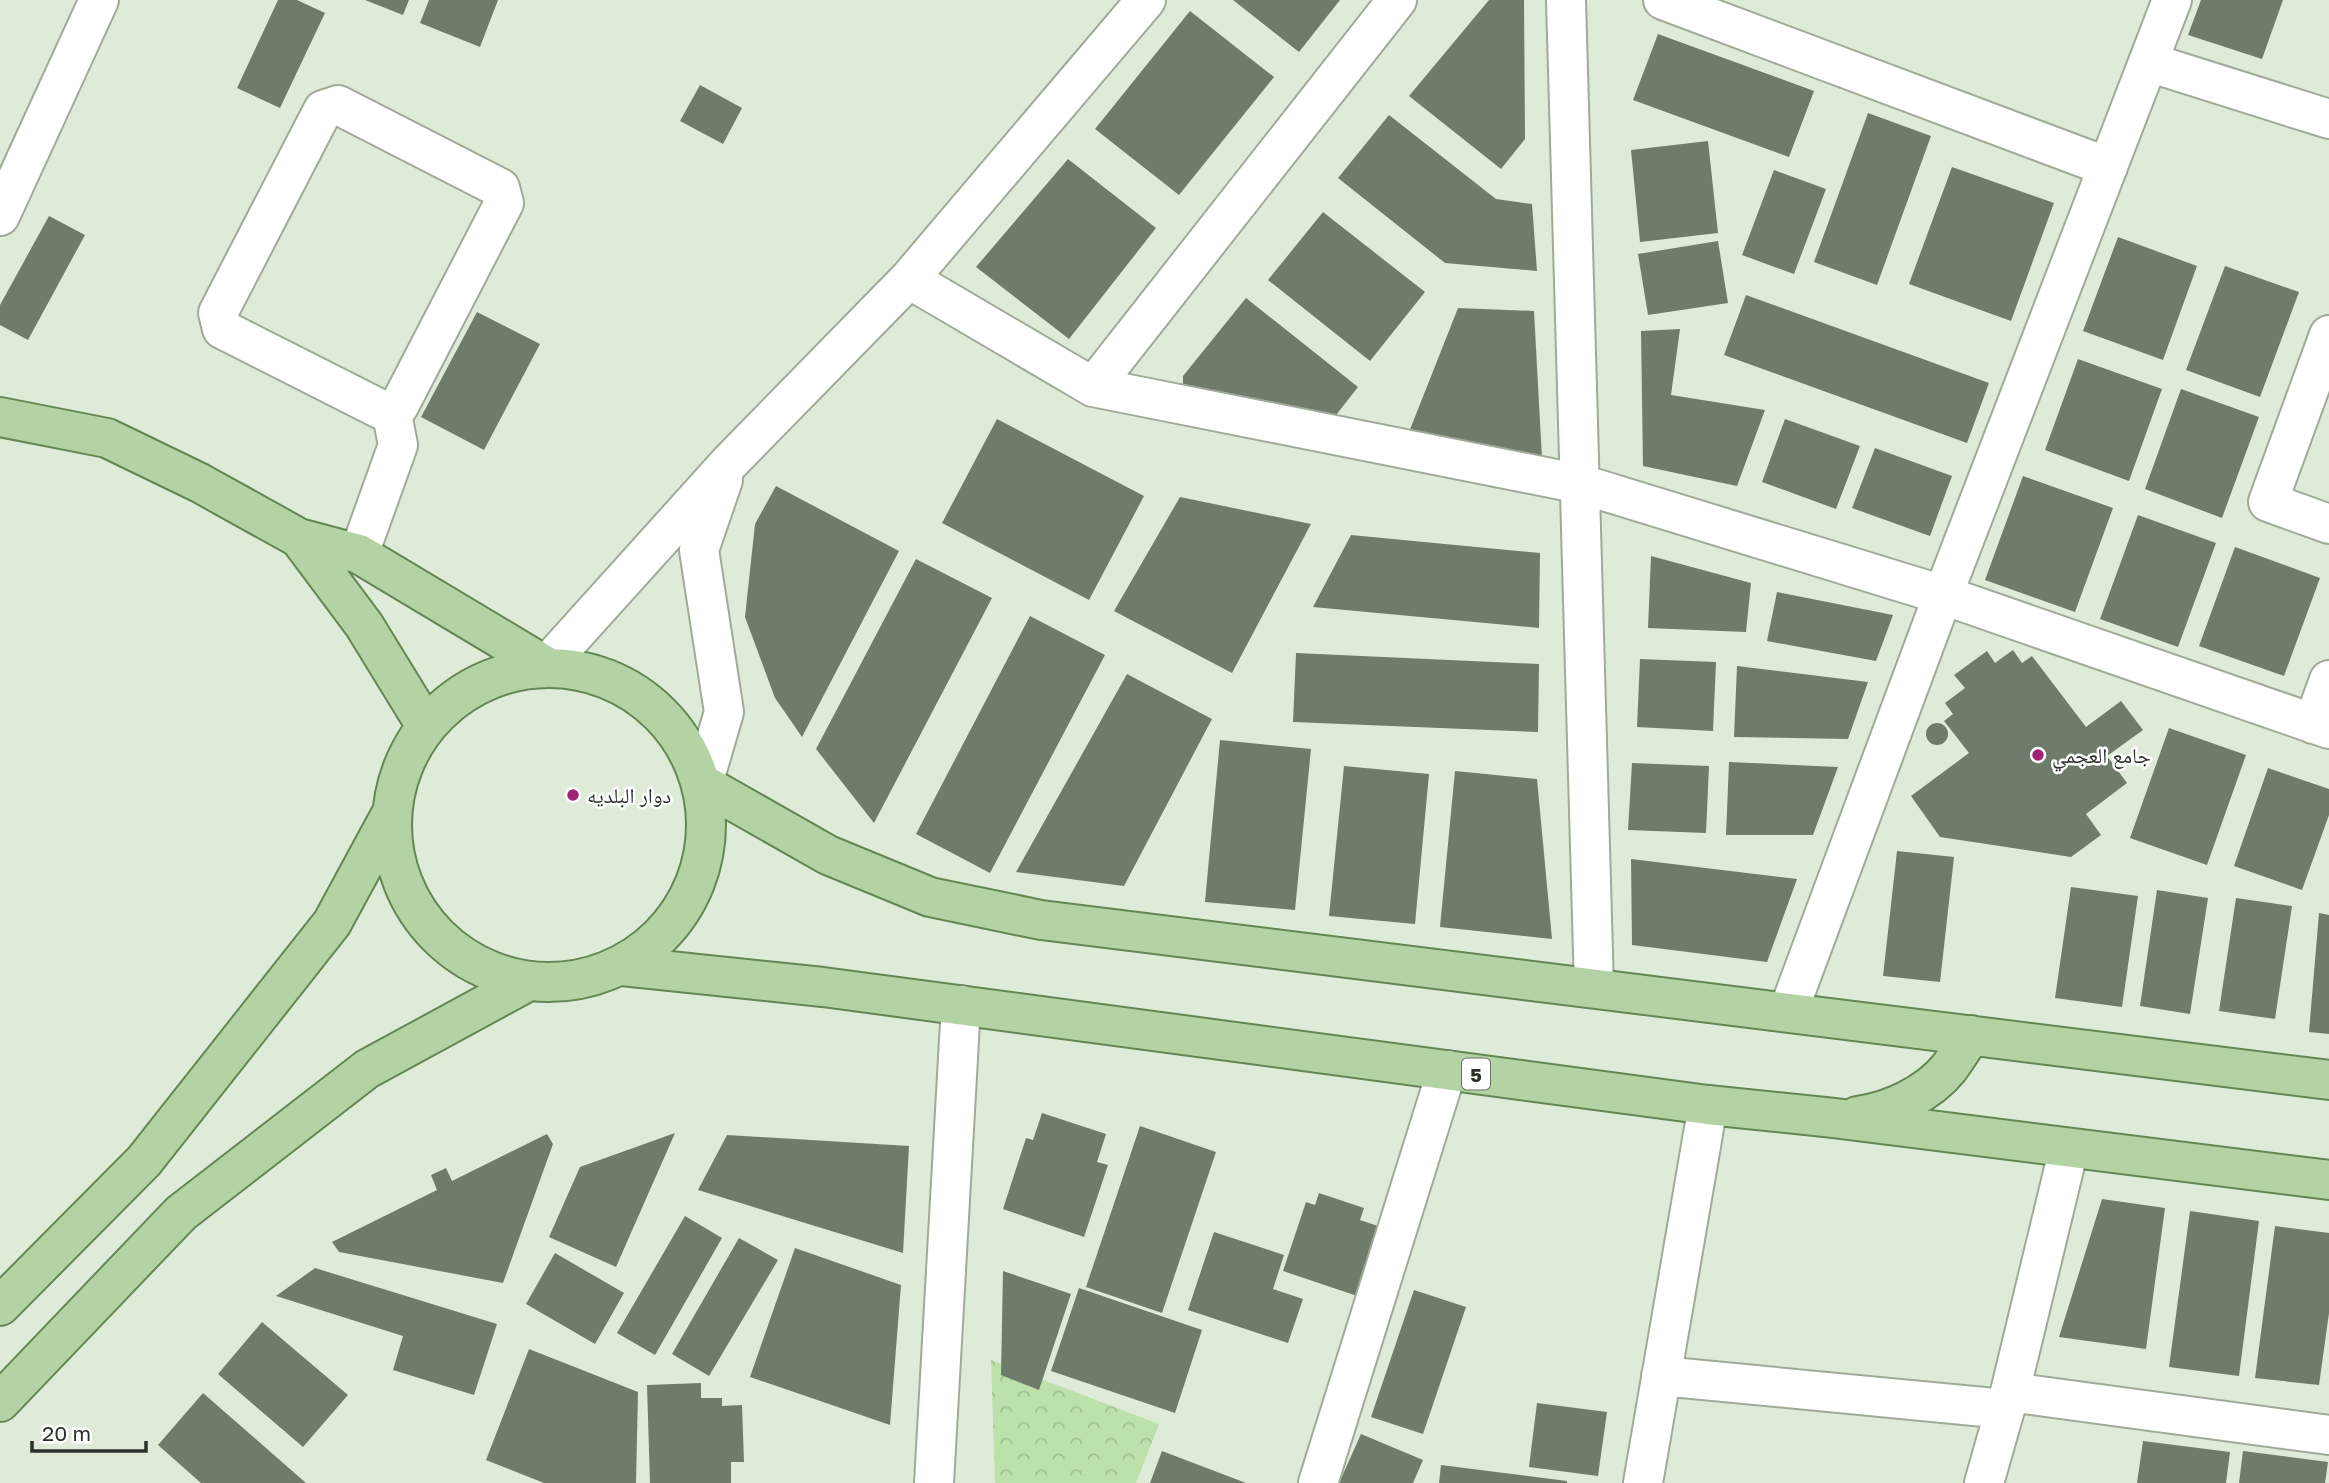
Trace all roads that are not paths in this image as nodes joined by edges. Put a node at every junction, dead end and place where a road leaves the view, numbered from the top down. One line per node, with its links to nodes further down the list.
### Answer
1 (100, 0): 10 (street)
2 (1146, 0): 11 (street)
3 (1397, 0): 13 (street)
4 (1566, 0): 17 (street)
5 (1662, 0): 9 (street)
6 (2172, 0): 7 (street)
7 (2148, 62): 8 (street); 9 (street)
8 (2329, 119)
9 (2108, 167): 21 (street)
10 (0, 215)
11 (909, 279): 13 (street); 16 (street)
12 (2329, 335): 18 (street)
13 (1093, 387): 17 (street)
14 (391, 409): 14 (street); 20 (street)
15 (2, 416): 19 (main road)
16 (729, 463): 22 (street); 26 (street)
17 (1581, 484): 21 (street); 30 (street)
18 (2329, 524)
19 (299, 538): 20 (main road); 24 (main road)
20 (359, 554): 22 (main road)
21 (1943, 595): 25 (street); 32 (street)
22 (546, 666): 24 (main road); 26 (main road)
23 (2329, 680): 25 (street)
24 (426, 726): 27 (main road)
25 (2321, 727)
26 (703, 784): 28 (main road); 30 (main road)
27 (390, 816): 29 (main road); 40 (main road)
28 (622, 966): 29 (main road); 31 (main road, 5)
29 (527, 982): 43 (main road)
30 (1594, 988): 32 (main road)
31 (961, 1005): 34 (main road, 5); 45 (street)
32 (1788, 1012): 33 (main road)
33 (1971, 1035): 35 (main road); 37 (main road)
34 (1447, 1070): 36 (main road, 5); 46 (street)
35 (2329, 1080)
36 (1708, 1105): 37 (main road, 5); 41 (street)
37 (1834, 1118): 38 (main road, 5)
38 (2069, 1148): 39 (main road, 5); 42 (street)
39 (2329, 1180)
40 (0, 1306)
41 (1661, 1376): 42 (street); 47 (street)
42 (2007, 1400): 44 (street); 48 (street)
43 (0, 1402)
44 (2329, 1435)
45 (934, 1483)
46 (1318, 1483)
47 (1643, 1483)
48 (1984, 1483)

